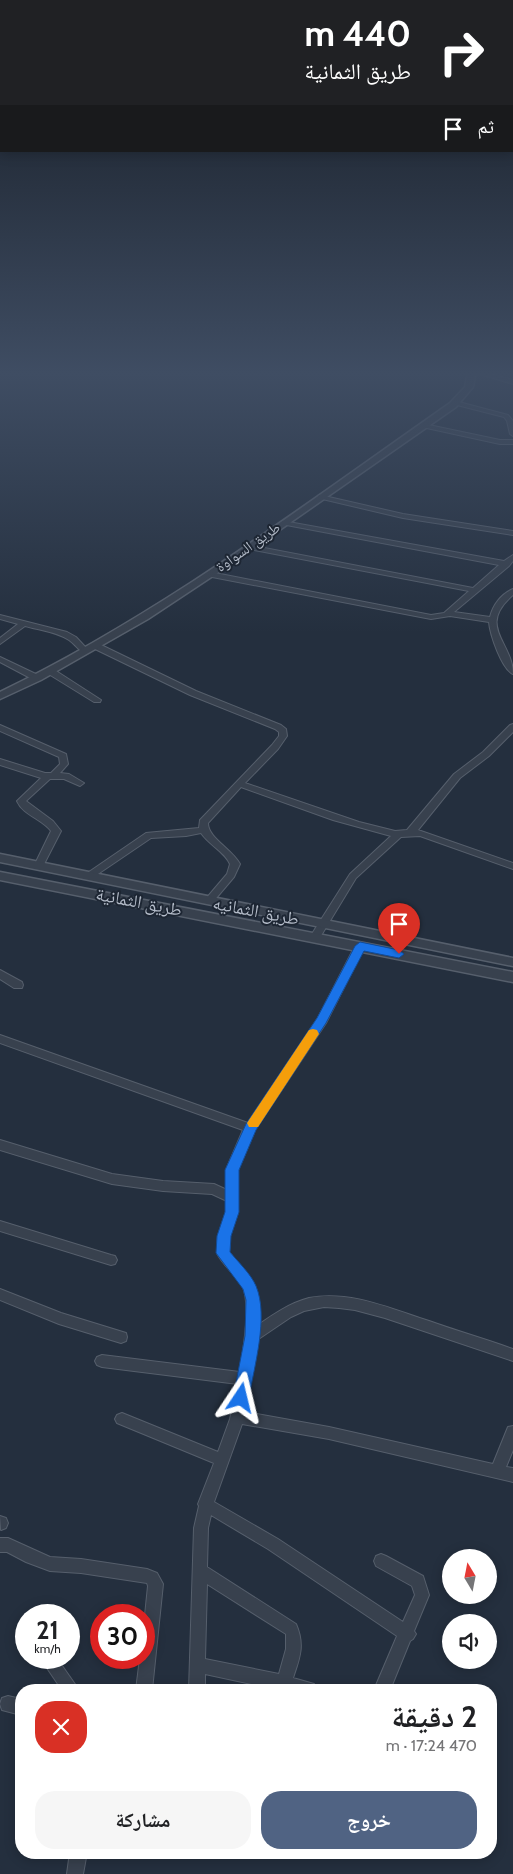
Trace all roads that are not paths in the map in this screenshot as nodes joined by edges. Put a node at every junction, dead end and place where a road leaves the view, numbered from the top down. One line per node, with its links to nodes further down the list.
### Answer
1 (376, 458): 2 (street, طريق السواوة)
2 (320, 497): 3 (street, طريق السواوة); 4 (street)
3 (283, 523): 5 (street, طريق السواوة); 7 (street)
4 (513, 533)
5 (249, 547): 8 (street, طريق السواوة); 9 (street)
6 (513, 557): 7 (street)
7 (506, 564): 9 (street)
8 (210, 574): 11 (street); 16 (street, طريق السواوة)
9 (474, 590): 11 (street)
10 (513, 591): 13 (street)
11 (446, 615): 13 (street)
12 (0, 618): 14 (street)
13 (492, 620): 19 (street)
14 (23, 624): 15 (street); 17 (street)
15 (0, 642)
16 (96, 646): 17 (street, طريق السواوة); 30 (street)
17 (85, 651): 20 (street, طريق السواوة)
18 (0, 659): 22 (street)
19 (510, 663): 21 (street)
20 (50, 671): 22 (street, طريق السواوة); 24 (street)
21 (513, 672)
22 (37, 678): 23 (street, طريق السواوة)
23 (0, 696)
24 (97, 700)
25 (513, 727): 32 (street)
26 (0, 728): 28 (street)
27 (0, 762): 28 (street)
28 (50, 776): 29 (street); 36 (street)
29 (80, 783)
30 (240, 784): 31 (street); 33 (street)
31 (203, 830): 38 (street); 39 (street)
32 (411, 832): 33 (street); 35 (street)
33 (398, 834): 40 (street)
34 (0, 858): 36 (street, طريق الثمانيه)
35 (511, 862)
36 (39, 866): 38 (street, طريق الثمانيه)
37 (0, 876): 41 (street, طريق الثمانية)
38 (89, 876): 39 (street, طريق الثمانيه)
39 (209, 902): 40 (street, طريق الثمانيه)
40 (323, 924): 41 (street); 43 (street, طريق الثمانيه)
41 (315, 937): 42 (street, طريق الثمانية)
42 (360, 946): 45 (street, طريق الثمانية); 48 (street)
43 (513, 962)
44 (0, 974): 46 (street)
45 (513, 977)
46 (18, 985)
47 (0, 1038): 48 (street)
48 (250, 1128): 50 (street)
49 (0, 1145): 50 (street)
50 (232, 1199): 54 (street)
51 (0, 1226): 52 (street)
52 (111, 1260)
53 (0, 1294): 55 (street)
54 (252, 1336): 56 (street); 58 (street)
55 (121, 1337)
56 (513, 1355)
57 (102, 1362): 58 (street)
58 (244, 1379): 59 (street)
59 (238, 1417): 62 (street); 63 (street)
60 (122, 1420): 62 (street)
61 (513, 1432): 63 (street)
62 (222, 1460): 65 (street)
63 (498, 1470): 64 (street)
64 (513, 1475)
65 (205, 1504): 68 (street); 69 (street)
66 (0, 1544): 74 (street)
67 (381, 1561): 69 (street)
68 (200, 1571): 70 (street); 72 (street)
69 (408, 1634): 77 (street)
70 (198, 1665): 72 (street); 75 (street)
71 (56, 1669): 73 (street)
72 (284, 1683): 76 (street)
73 (67, 1684)
74 (145, 1684)
75 (197, 1684)
76 (287, 1684)
77 (385, 1684)
78 (78, 1859): 79 (street)
79 (75, 1874)

